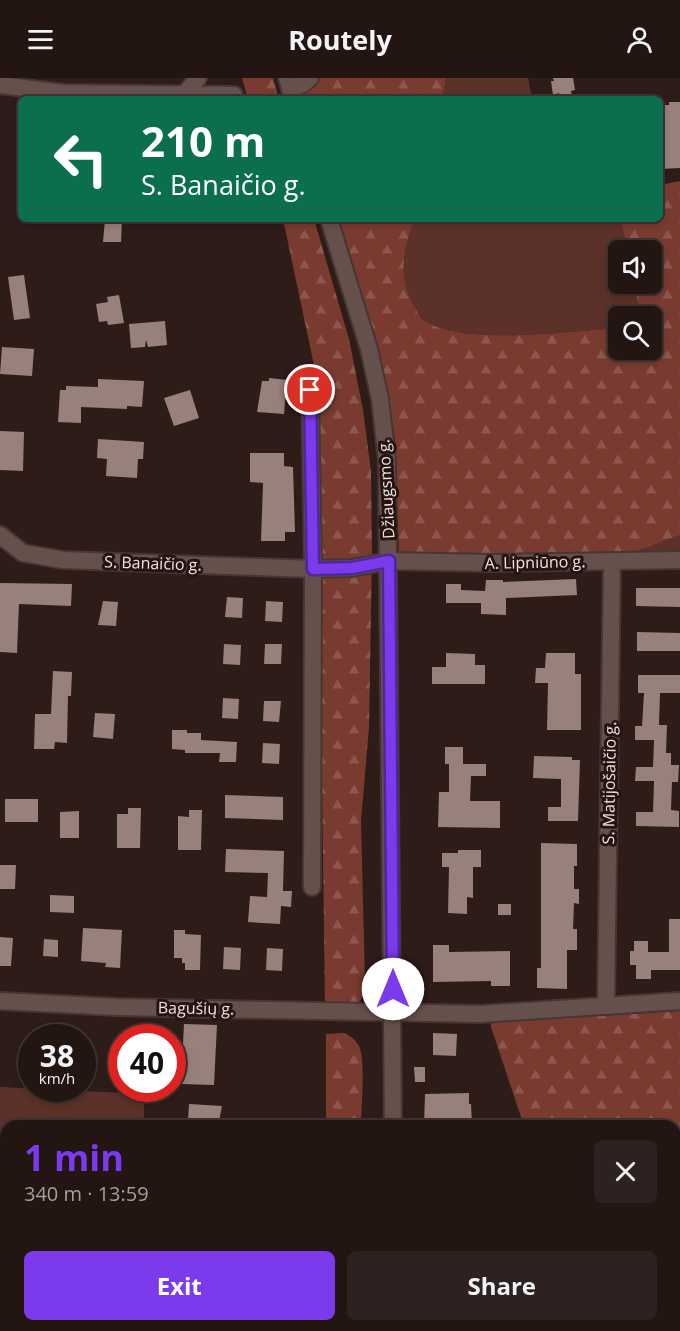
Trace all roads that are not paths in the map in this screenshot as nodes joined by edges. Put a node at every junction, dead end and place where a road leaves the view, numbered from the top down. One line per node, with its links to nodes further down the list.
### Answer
1 (198, 78): 5 (street)
2 (310, 78): 4 (street)
3 (0, 85): 5 (street)
4 (290, 89)
5 (184, 95): 6 (street)
6 (234, 95)
7 (330, 222): 11 (street, Džiaugsmo g.)
8 (310, 390): 13 (street)
9 (0, 535): 13 (street, S. Banaičio g.)
10 (680, 560): 12 (street, A. Lipniūno g.)
11 (389, 561): 12 (street, A. Lipniūno g.); 13 (street, S. Banaičio g.); 18 (street, Džiaugsmo g.)
12 (612, 561): 17 (street, S. Matijošaičio g.)
13 (313, 569): 14 (street)
14 (312, 887)
15 (0, 1001): 18 (street, Bagušių g.)
16 (680, 1001): 17 (street, Bagušių g.)
17 (606, 1005): 18 (street, Bagušių g.)
18 (393, 1013): 19 (street, Džiaugsmo g.)
19 (393, 1120)

